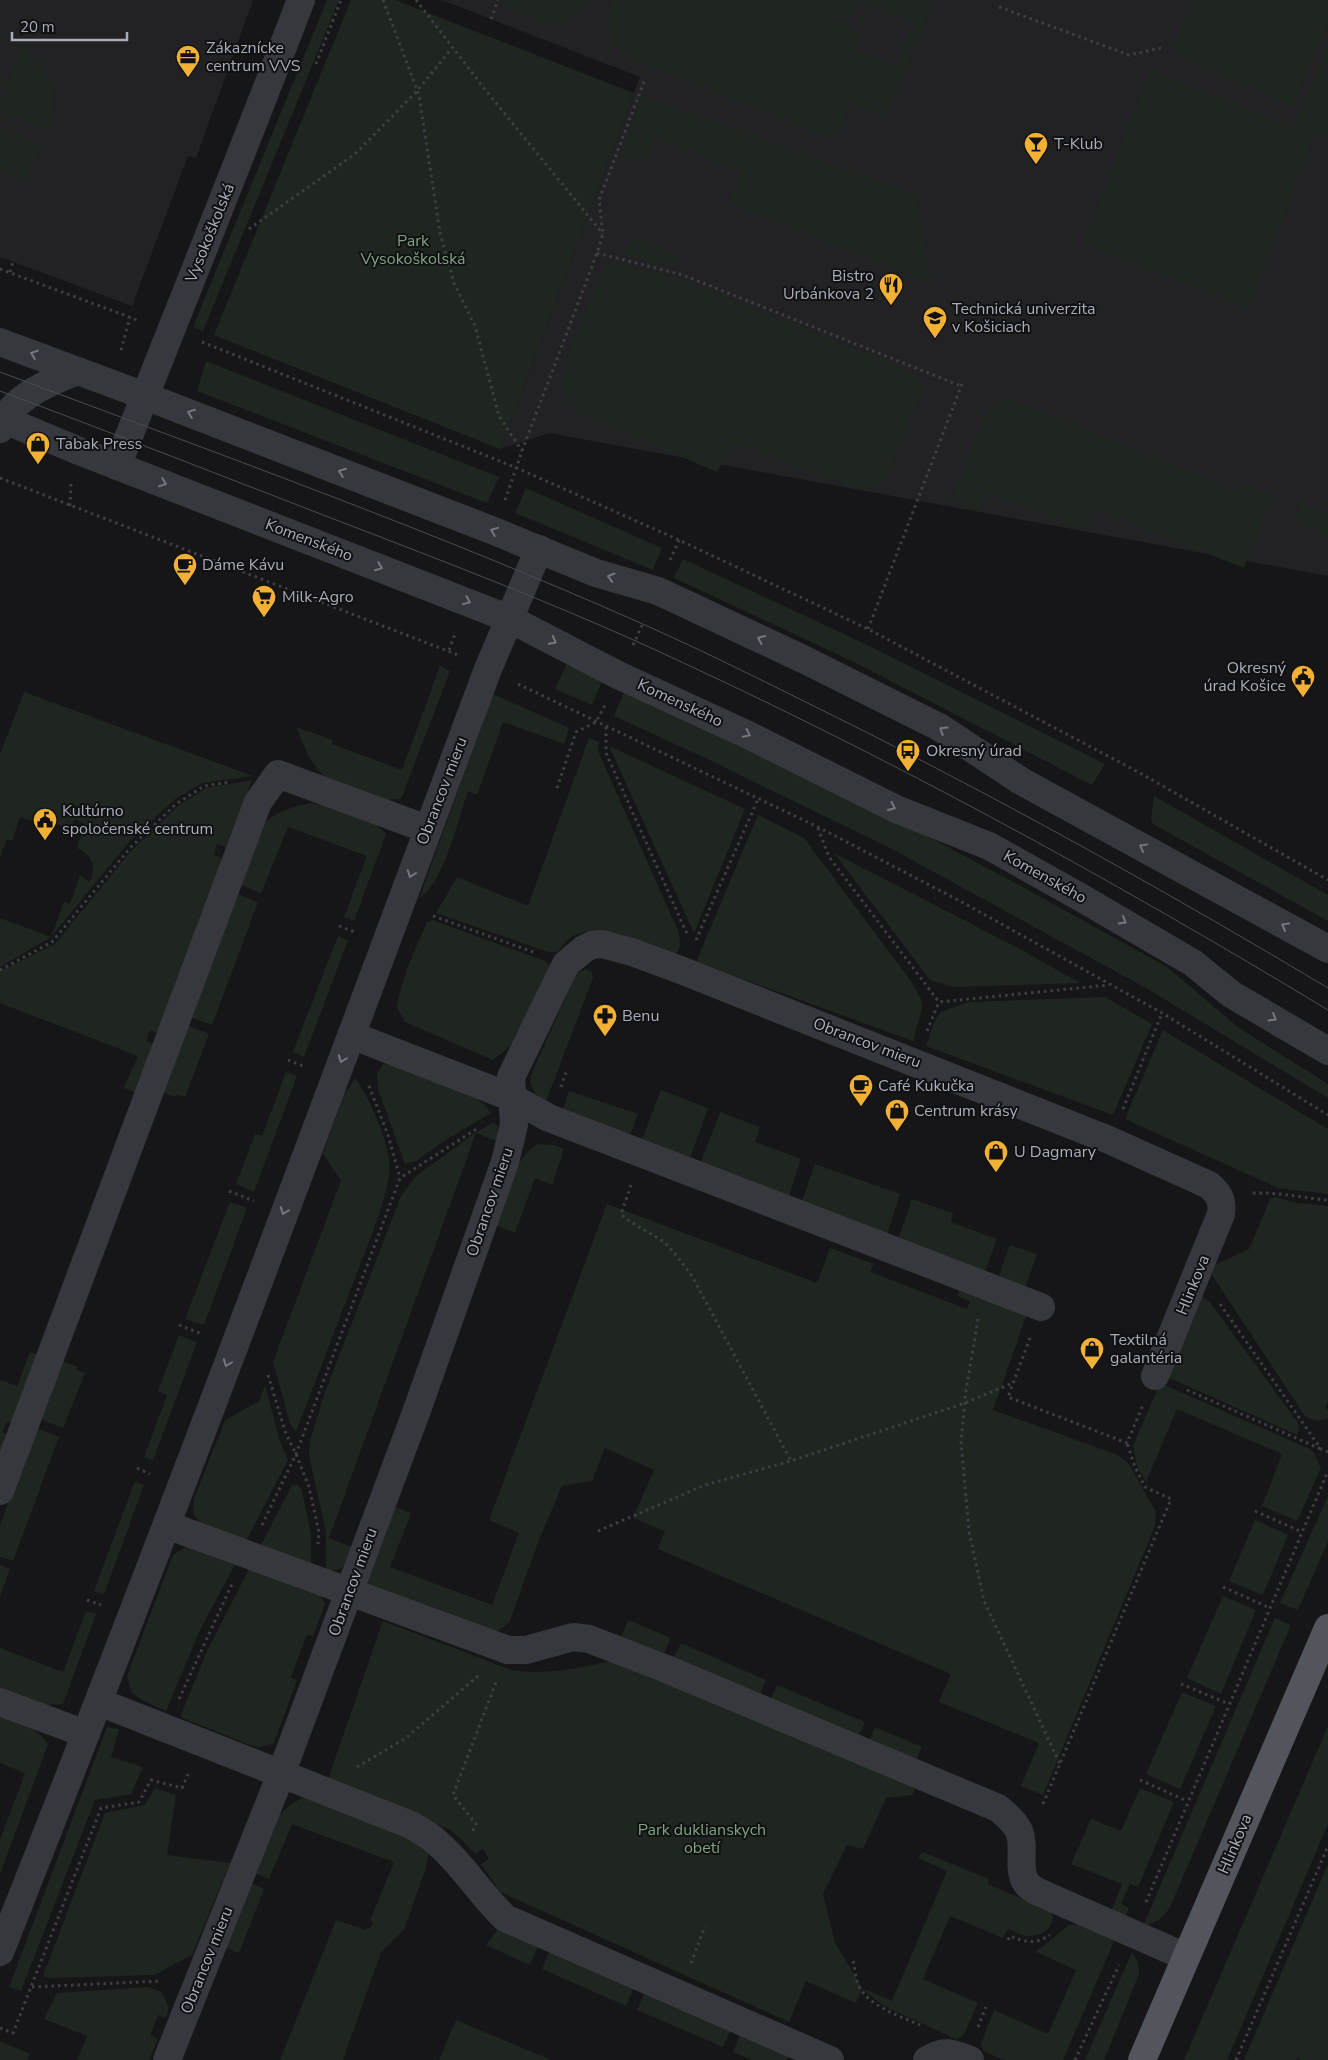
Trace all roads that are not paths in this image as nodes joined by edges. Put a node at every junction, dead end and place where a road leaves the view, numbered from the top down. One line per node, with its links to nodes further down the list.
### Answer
1 (301, 0): 4 (street, Vysokoškolská)
2 (0, 342): 3 (street, one-way to 2)
3 (78, 371): 4 (street); 5 (street)
4 (145, 396): 6 (street, Vysokoškolská); 7 (street, one-way to 4)
5 (1, 422): 6 (street, Komenského)
6 (117, 466): 8 (street, Komenského, one-way to 8)
7 (539, 549): 8 (street, Obrancov mieru); 10 (street, one-way to 7)
8 (510, 619): 9 (street, Obrancov mieru); 12 (street, Komenského, one-way to 12)
9 (427, 828): 11 (street, Obrancov mieru, one-way to 11); 17 (street)
10 (1328, 949)
11 (351, 1034): 13 (street); 18 (street, Obrancov mieru, one-way to 18)
12 (1328, 1051)
13 (513, 1098): 14 (street, Obrancov mieru); 15 (street); 19 (street, Obrancov mieru)
14 (1218, 1193): 16 (street, Hlinkova)
15 (1041, 1307)
16 (1155, 1376)
17 (0, 1491)
18 (167, 1525): 19 (street); 22 (street, Obrancov mieru)
19 (349, 1593): 24 (street, Obrancov mieru); 26 (street)
20 (1328, 1628): 26 (main road, Hlinkova)
21 (0, 1702): 23 (street)
22 (99, 1702): 23 (street, Obrancov mieru); 24 (street)
23 (86, 1734): 25 (street, Obrancov mieru)
24 (281, 1774): 28 (street, Obrancov mieru); 29 (street)
25 (0, 1952)
26 (1186, 1957): 31 (main road, Hlinkova)
27 (932, 2057): 30 (street)
28 (167, 2060)
29 (830, 2060)
30 (970, 2060)
31 (1142, 2060)

